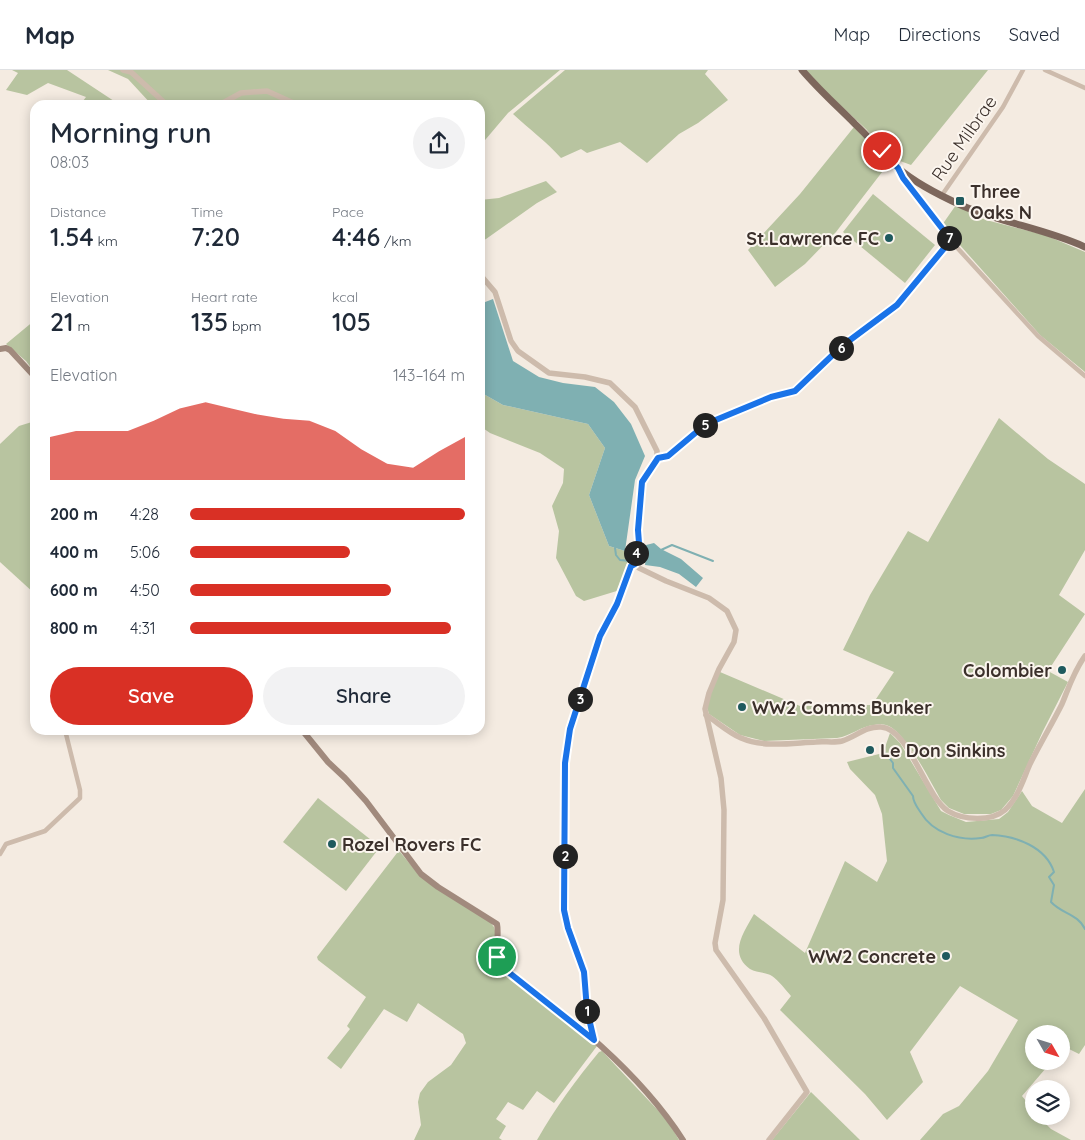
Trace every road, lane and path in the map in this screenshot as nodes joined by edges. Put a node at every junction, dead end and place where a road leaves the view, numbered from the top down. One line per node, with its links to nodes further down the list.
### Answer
1 (124, 70): 6 (street)
2 (802, 70): 9 (main road)
3 (1023, 70): 12 (street, Rue Milbrae)
4 (1045, 70): 5 (street)
5 (1085, 88)
6 (161, 100)
7 (228, 100): 8 (street)
8 (287, 100)
9 (898, 168): 10 (main road); 11 (street)
10 (919, 182): 11 (street); 12 (main road)
11 (913, 190): 13 (street)
12 (942, 195): 14 (main road)
13 (951, 240): 18 (street); 19 (street)
14 (1085, 248)
15 (485, 280): 19 (street)
16 (0, 348): 17 (main road)
17 (30, 372)
18 (1085, 376)
19 (658, 458): 20 (street)
20 (635, 564): 22 (street); 26 (street)
21 (1085, 656): 22 (street)
22 (706, 715): 28 (street)
23 (67, 735): 25 (street)
24 (306, 735): 26 (main road)
25 (0, 854)
26 (594, 1040): 27 (main road)
27 (682, 1140)
28 (769, 1140)

